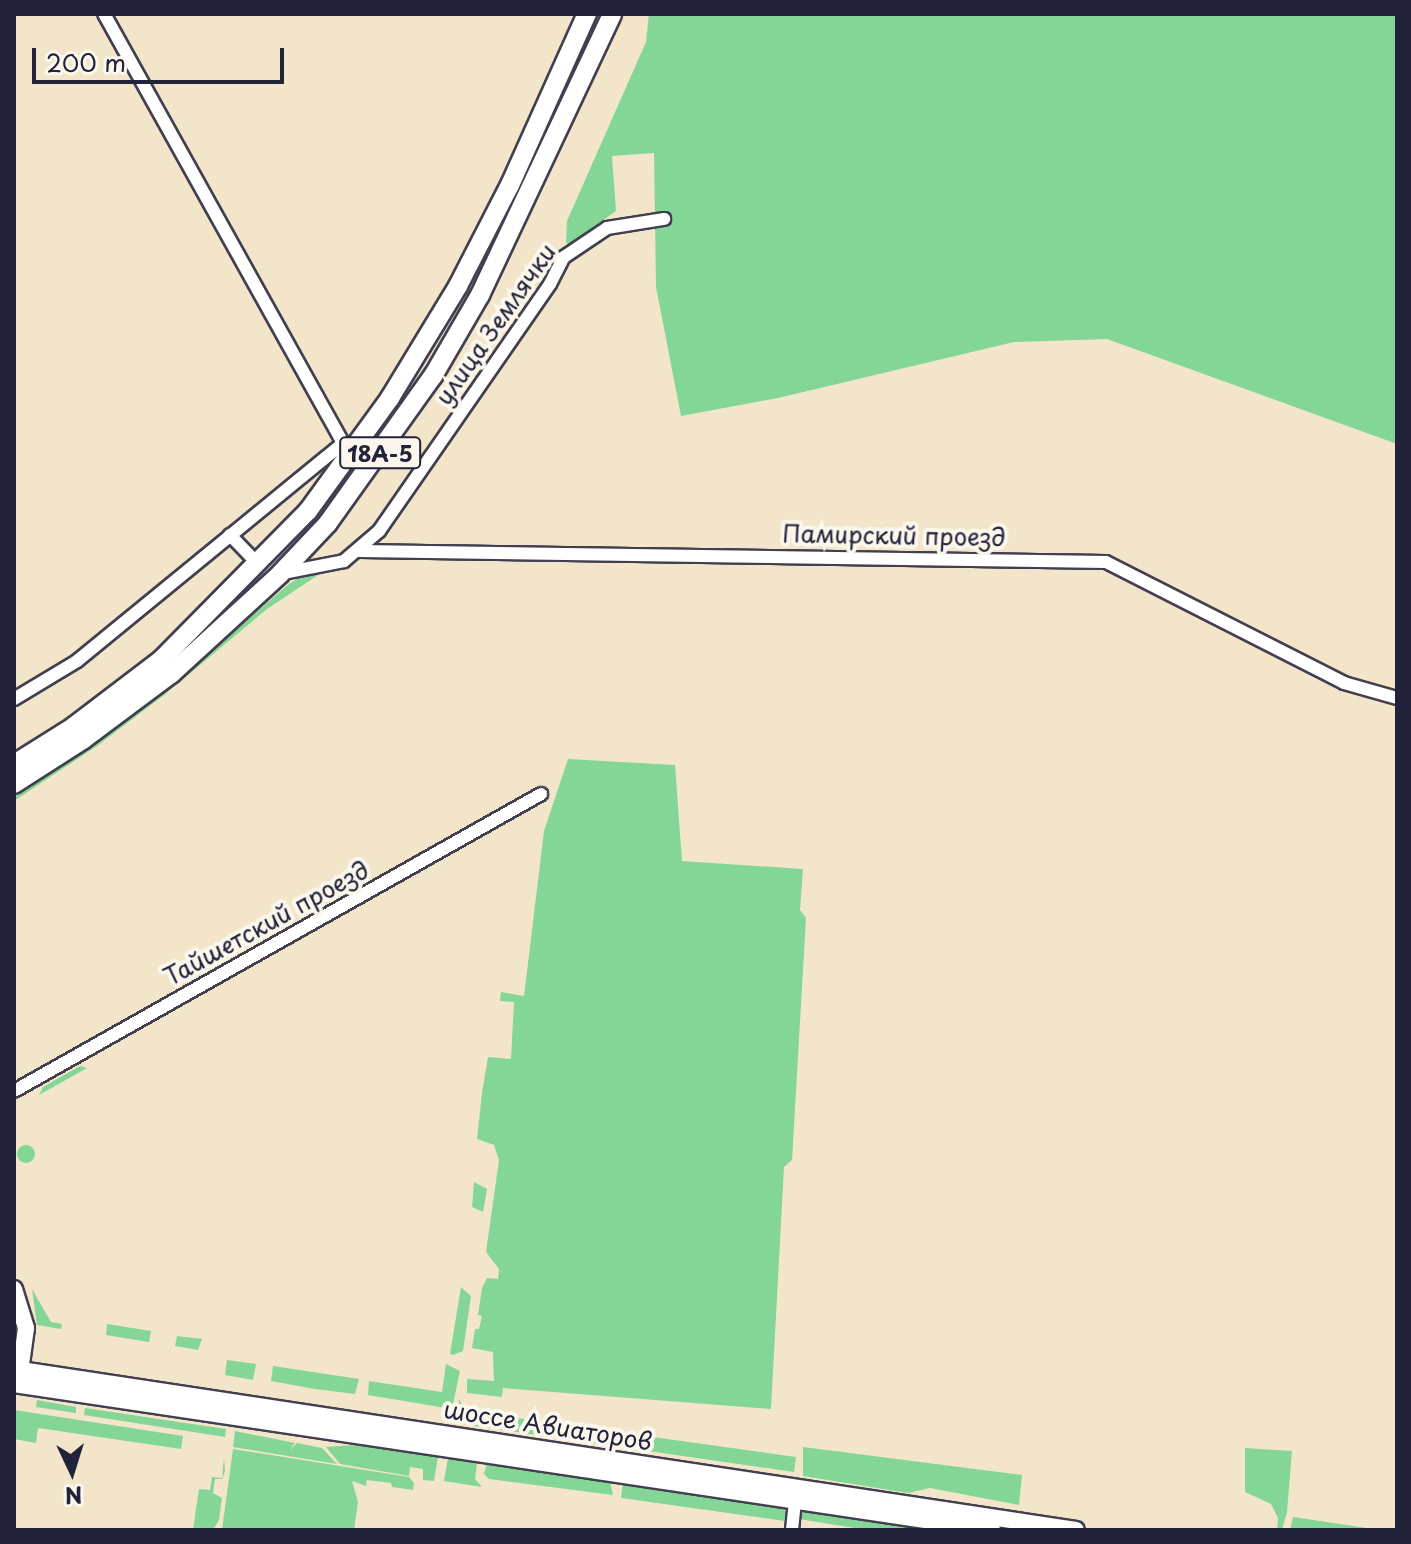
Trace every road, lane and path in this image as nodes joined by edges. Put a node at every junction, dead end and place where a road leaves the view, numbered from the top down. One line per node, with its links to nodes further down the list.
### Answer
1 (104, 14): 6 (street)
2 (587, 14): 5 (highway, 18А-5)
3 (612, 14): 10 (highway, 18А-5)
4 (664, 219): 8 (street, улица Землячки)
5 (370, 426): 6 (highway); 9 (highway, 18А-5)
6 (343, 443): 7 (street)
7 (230, 535): 9 (street); 12 (street)
8 (360, 551): 10 (street, улица Землячки); 11 (street, Памирский проезд)
9 (258, 564): 13 (highway, 18А-5)
10 (280, 574): 14 (highway, 18А-5)
11 (1397, 698)
12 (14, 699)
13 (14, 764)
14 (14, 784)
15 (541, 794): 16 (street, Тайшетский проезд)
16 (14, 1091)
17 (14, 1289): 18 (main road)
18 (16, 1377): 19 (main road, шоссе Авиаторов)
19 (796, 1493): 20 (street); 21 (main road, шоссе Авиаторов); 22 (main road, шоссе Авиаторов)
20 (792, 1530)
21 (992, 1530)
22 (1076, 1530)

